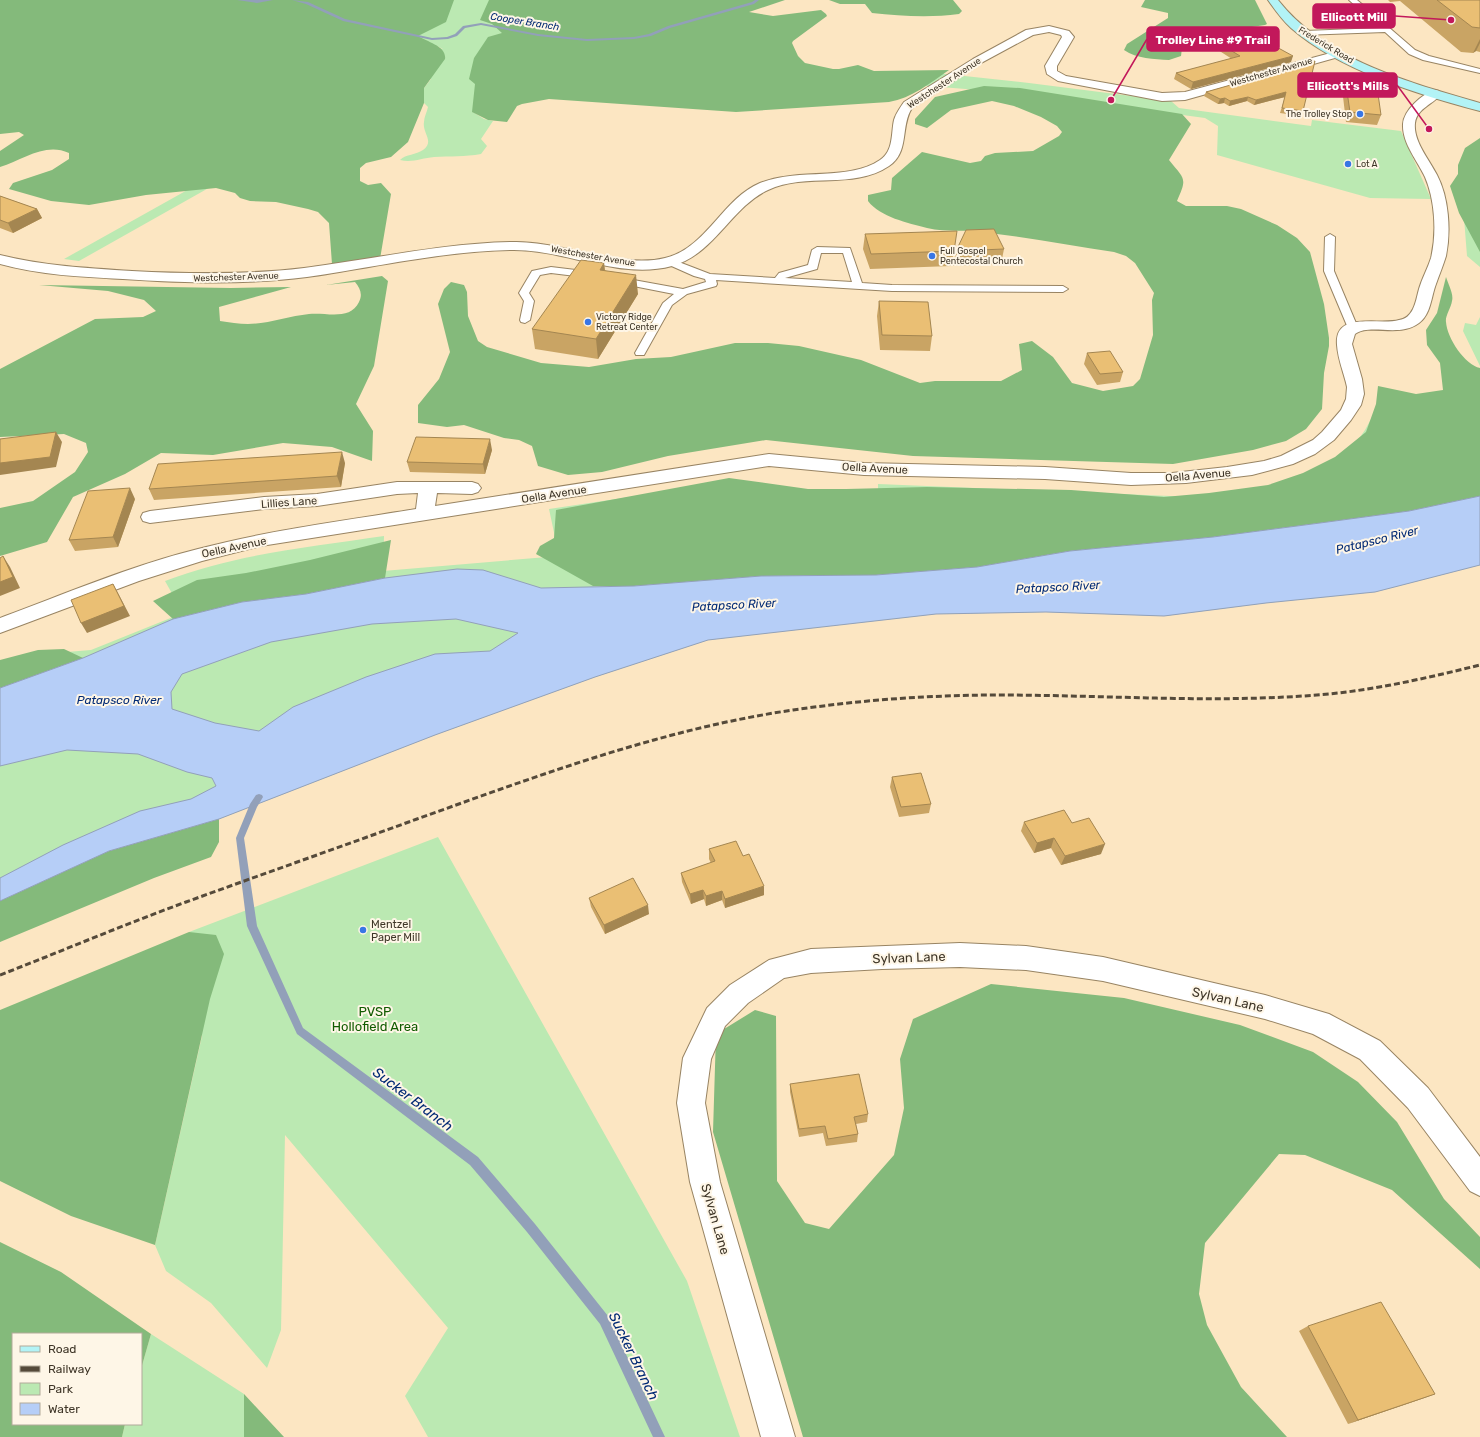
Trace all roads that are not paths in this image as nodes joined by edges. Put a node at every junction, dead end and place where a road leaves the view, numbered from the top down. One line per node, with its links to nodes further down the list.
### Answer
1 (1273, 0): 4 (main road, Frederick Road)
2 (1353, 0): 3 (lane)
3 (1387, 30): 4 (lane); 6 (lane)
4 (1305, 33): 5 (main road, Frederick Road)
5 (1338, 54): 7 (main road, Frederick Road); 11 (street, Westchester Avenue)
6 (1480, 71)
7 (1435, 94): 8 (main road, Frederick Road); 18 (street)
8 (1480, 107)
9 (1330, 237): 18 (lane)
10 (0, 259): 11 (street, Westchester Avenue)
11 (671, 262): 12 (lane)
12 (710, 277): 13 (lane); 16 (lane)
13 (777, 282): 14 (lane); 14 (lane)
14 (858, 286): 15 (lane)
15 (1063, 289)
16 (683, 292): 17 (lane); 19 (lane)
17 (525, 320)
18 (1353, 328): 22 (street, Oella Avenue)
19 (640, 353)
20 (428, 487): 21 (street, Lillies Lane); 22 (street); 23 (street, Lillies Lane)
21 (472, 488)
22 (425, 514): 24 (street, Oella Avenue)
23 (150, 517)
24 (0, 626)
25 (1480, 1181): 26 (street, Sylvan Lane)
26 (778, 1437)

